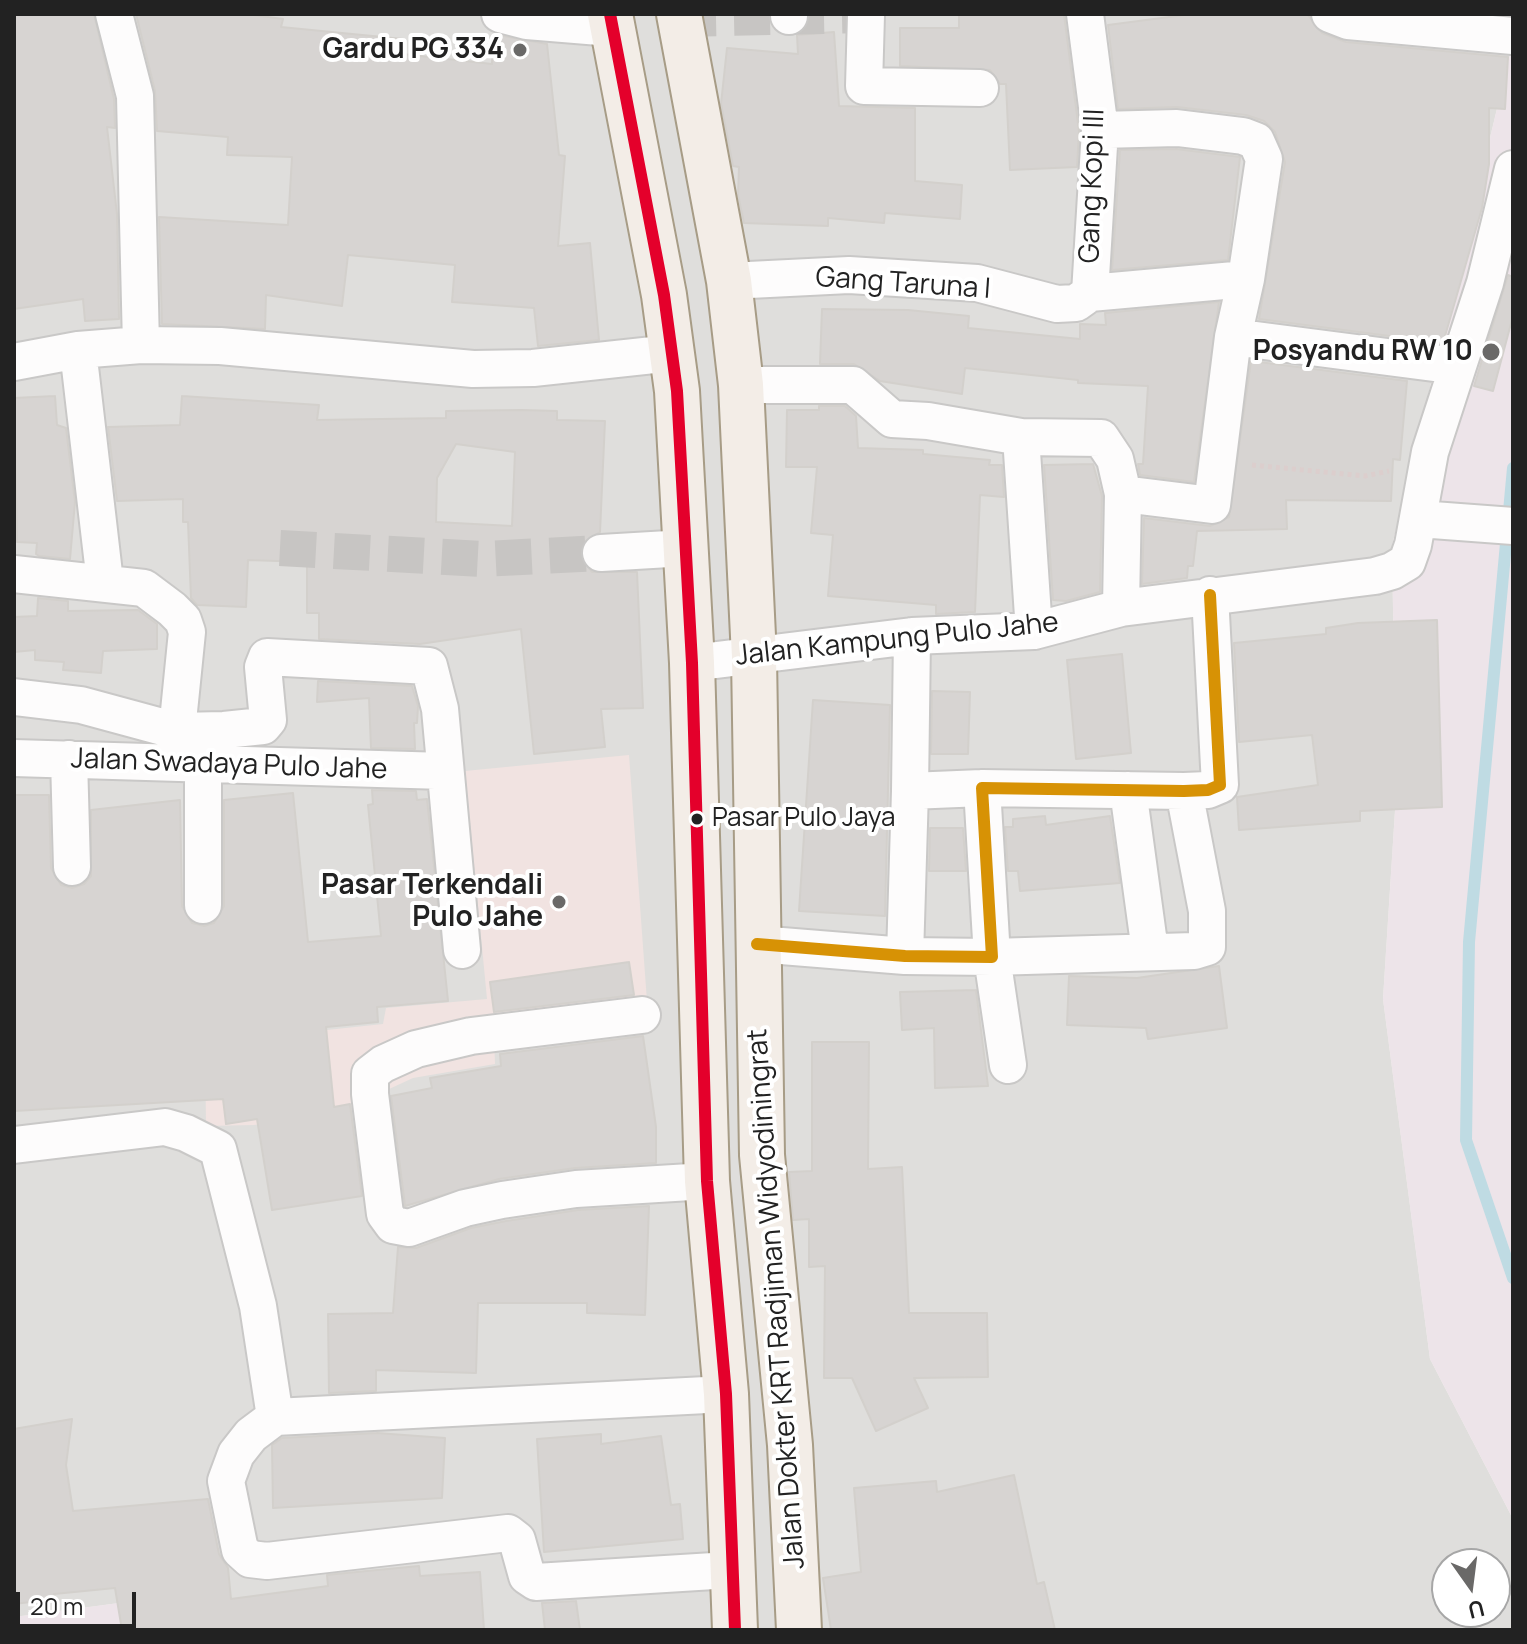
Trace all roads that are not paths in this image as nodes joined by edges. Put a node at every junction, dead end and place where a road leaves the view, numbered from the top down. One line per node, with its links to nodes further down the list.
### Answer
1 (114, 14): 16 (street)
2 (500, 14): 7 (street)
3 (679, 14): 13 (main road, Jalan Dokter KRT Radjiman Widyodiningrat)
4 (1330, 14): 8 (street)
5 (866, 15): 9 (street)
6 (1092, 15): 10 (street, Gang Kopi III)
7 (611, 21): 18 (main road, Jalan Dokter KRT Radjiman Widyodiningrat)
8 (1513, 36)
9 (980, 88)
10 (1100, 130): 12 (street); 14 (street, Gang Kopi III)
11 (1513, 169): 20 (street, Jalan Kampung Pulo Jahe)
12 (1246, 279): 14 (street, Gang Taruna I); 15 (street)
13 (729, 281): 14 (street, Gang Taruna I); 21 (main road, Jalan Dokter KRT Radjiman Widyodiningrat)
14 (1083, 298)
15 (1233, 337): 20 (street); 23 (street)
16 (141, 345): 17 (street); 18 (street)
17 (78, 350): 19 (street); 29 (street)
18 (672, 353): 26 (main road, Jalan Dokter KRT Radjiman Widyodiningrat)
19 (14, 362)
20 (1457, 366): 24 (street, Jalan Kampung Pulo Jahe)
21 (741, 385): 22 (street); 34 (main road, Jalan Dokter KRT Radjiman Widyodiningrat)
22 (1021, 437): 23 (street); 32 (street)
23 (1123, 494): 31 (street)
24 (1434, 520): 25 (street); 30 (street, Jalan Kampung Pulo Jahe)
25 (1513, 526)
26 (686, 548): 27 (street); 35 (main road, Jalan Dokter KRT Radjiman Widyodiningrat)
27 (601, 553)
28 (14, 574): 29 (street)
29 (105, 582): 37 (street)
30 (1210, 595): 31 (street, Jalan Kampung Pulo Jahe); 45 (street)
31 (1121, 608): 32 (street, Jalan Kampung Pulo Jahe)
32 (1034, 631): 33 (street, Jalan Kampung Pulo Jahe)
33 (912, 636): 34 (street, Jalan Kampung Pulo Jahe); 44 (street)
34 (754, 657): 35 (street, Jalan Kampung Pulo Jahe); 48 (main road, Jalan Dokter KRT Radjiman Widyodiningrat)
35 (692, 663): 56 (main road, Jalan Dokter KRT Radjiman Widyodiningrat)
36 (14, 697): 37 (street)
37 (177, 731): 41 (street)
38 (14, 758): 39 (street, Jalan Swadaya Pulo Jahe)
39 (69, 759): 40 (street, Jalan Swadaya Pulo Jahe); 46 (street)
40 (203, 766): 41 (street, Jalan Swadaya Pulo Jahe); 47 (street)
41 (444, 771): 49 (street)
42 (982, 788): 43 (street); 44 (street); 52 (street)
43 (1128, 790): 45 (street); 50 (street)
44 (910, 791): 51 (street)
45 (1184, 791): 50 (street)
46 (72, 867)
47 (203, 905)
48 (757, 944): 51 (street); 61 (main road, Jalan Dokter KRT Radjiman Widyodiningrat)
49 (462, 950)
50 (1150, 951): 52 (street)
51 (905, 956): 52 (street)
52 (992, 957): 54 (street)
53 (642, 1015): 56 (street)
54 (1008, 1065)
55 (14, 1145): 58 (street)
56 (707, 1181): 57 (main road, Jalan Dokter KRT Radjiman Widyodiningrat)
57 (726, 1394): 58 (street); 59 (main road, Jalan Dokter KRT Radjiman Widyodiningrat)
58 (275, 1417): 59 (street)
59 (730, 1570): 60 (main road, Jalan Dokter KRT Radjiman Widyodiningrat)
60 (735, 1630)
61 (799, 1630)

